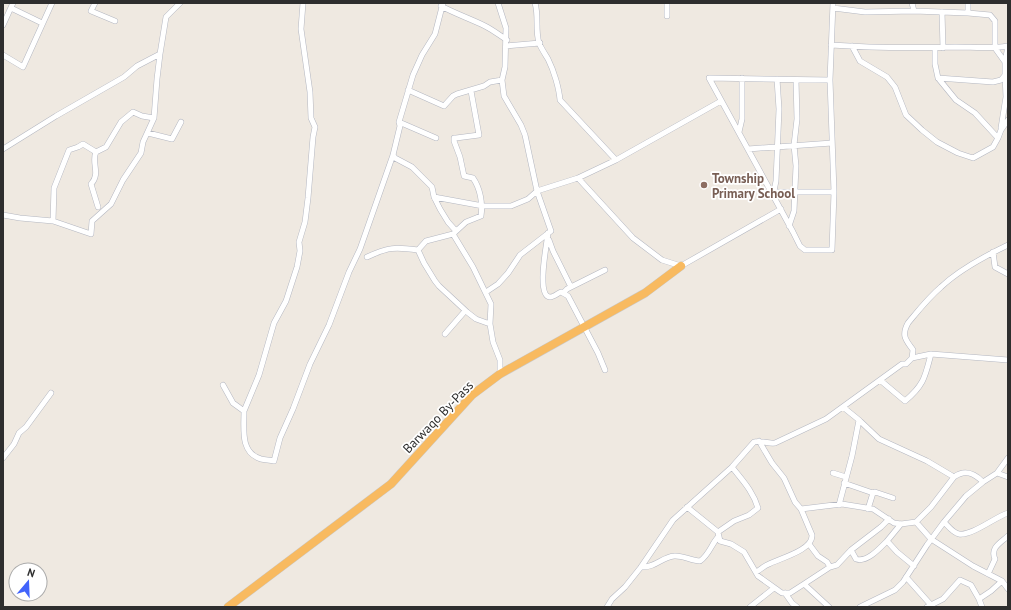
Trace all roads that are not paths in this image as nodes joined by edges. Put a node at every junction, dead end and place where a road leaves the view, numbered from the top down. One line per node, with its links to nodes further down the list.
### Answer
1 (52, 3): 18 (street)
2 (94, 3): 17 (street)
3 (180, 3): 29 (street)
4 (303, 3): 96 (street)
5 (498, 3): 20 (street)
6 (535, 3): 21 (street)
7 (667, 3): 16 (street)
8 (912, 3): 13 (street)
9 (968, 3): 15 (street)
10 (442, 5): 20 (street); 39 (street)
11 (12, 6): 18 (street); 19 (street)
12 (833, 6): 13 (street); 22 (street)
13 (914, 11): 14 (street)
14 (942, 12): 15 (street); 27 (street)
15 (968, 13): 28 (street)
16 (666, 16)
17 (115, 21)
18 (42, 23): 30 (street)
19 (3, 25)
20 (507, 40): 23 (street)
21 (540, 43): 23 (street); 58 (street)
22 (831, 45): 24 (street); 38 (street)
23 (506, 46): 36 (street)
24 (852, 46): 26 (street); 50 (street)
25 (1008, 46): 28 (street); 31 (street)
26 (935, 48): 27 (street); 34 (street)
27 (943, 48): 28 (street)
28 (995, 48): 31 (street)
29 (160, 54): 42 (street); 54 (street)
30 (3, 56)
31 (1005, 62): 32 (street)
32 (1005, 76): 34 (street); 46 (street)
33 (742, 78): 35 (street); 41 (street); 47 (street)
34 (938, 78): 50 (street)
35 (777, 79): 37 (street); 53 (street)
36 (502, 80): 40 (street); 60 (street)
37 (796, 80): 38 (street); 52 (street)
38 (830, 80): 51 (street)
39 (408, 90): 40 (street); 45 (street)
40 (471, 90): 65 (street)
41 (721, 102): 47 (street); 58 (street)
42 (154, 118): 48 (street); 56 (street)
43 (1008, 120): 46 (street)
44 (181, 122): 48 (street)
45 (399, 122): 49 (street); 57 (street)
46 (1001, 130): 50 (street)
47 (739, 132): 55 (street)
48 (148, 133): 69 (street)
49 (436, 138)
50 (998, 138)
51 (832, 143): 52 (street); 61 (street)
52 (794, 145): 53 (street); 62 (street)
53 (777, 146): 55 (street); 63 (street)
54 (3, 149)
55 (748, 149): 63 (street)
56 (96, 152): 66 (street); 69 (street)
57 (393, 154): 64 (street); 96 (street)
58 (616, 160): 59 (street)
59 (578, 178): 60 (street); 77 (street)
60 (537, 190): 65 (street); 72 (street)
61 (834, 192): 62 (street); 70 (street)
62 (794, 193): 63 (street); 70 (street)
63 (773, 195): 67 (street)
64 (434, 197): 65 (street); 71 (street)
65 (482, 206): 71 (street)
66 (98, 207)
67 (781, 209): 70 (street); 77 (street)
68 (3, 215): 69 (street)
69 (53, 221)
70 (789, 226)
71 (455, 232): 74 (street); 81 (street)
72 (548, 235): 80 (street); 81 (street); 82 (street)
73 (1008, 244): 75 (street)
74 (418, 250): 76 (street); 83 (street)
75 (993, 252): 79 (street); 88 (street)
76 (367, 257)
77 (681, 266): 85 (highway, Barwaqo By-Pass)
78 (605, 270): 80 (street)
79 (1008, 274)
80 (571, 287): 82 (street)
81 (486, 292): 84 (street)
82 (564, 292): 85 (street)
83 (465, 311): 84 (street); 86 (street)
84 (490, 324): 91 (street)
85 (584, 327): 90 (street); 91 (highway, Barwaqo By-Pass)
86 (445, 334)
87 (931, 354): 88 (street); 89 (street); 92 (street)
88 (912, 358): 92 (street)
89 (1008, 360)
90 (605, 370)
91 (500, 374): 138 (highway, Barwaqo By-Pass)
92 (880, 380): 95 (street)
93 (223, 385): 96 (street)
94 (51, 393): 99 (street)
95 (843, 406): 97 (street); 98 (street)
96 (244, 411)
97 (859, 420): 104 (street); 106 (street)
98 (759, 441): 101 (street); 112 (street)
99 (3, 458)
100 (1008, 458): 103 (street)
101 (732, 467): 111 (street); 119 (street)
102 (833, 473): 106 (street)
103 (997, 473): 105 (street); 107 (street)
104 (954, 477): 107 (street); 116 (street)
105 (1008, 477)
106 (845, 480): 108 (street); 110 (street)
107 (983, 482): 117 (street)
108 (874, 493): 109 (street); 113 (street)
109 (893, 498)
110 (839, 505): 112 (street); 113 (street)
111 (687, 507): 119 (street); 126 (street)
112 (801, 509): 123 (street)
113 (868, 509): 115 (street)
114 (1008, 513): 117 (street)
115 (889, 519): 118 (street); 124 (street)
116 (916, 522): 118 (street); 121 (street)
117 (944, 522): 121 (street)
118 (901, 524): 122 (street)
119 (718, 535): 126 (street); 128 (street)
120 (1008, 536): 129 (street)
121 (932, 539): 125 (street); 129 (street)
122 (887, 541): 124 (street); 125 (street)
123 (809, 544): 127 (street); 128 (street)
124 (851, 550): 127 (street)
125 (914, 566): 130 (street)
126 (641, 567): 139 (street)
127 (830, 567): 132 (street)
128 (756, 572): 133 (street)
129 (988, 574): 131 (street)
130 (906, 578): 137 (street); 143 (street)
131 (1002, 581): 134 (street); 136 (street)
132 (804, 584): 135 (street); 142 (street)
133 (774, 588): 135 (street); 140 (street)
134 (1008, 590)
135 (786, 593): 141 (street)
136 (979, 599): 137 (street); 144 (street)
137 (929, 606)
138 (228, 607)
139 (607, 607)
140 (750, 607)
141 (797, 607)
142 (829, 607)
143 (860, 607)
144 (982, 607)

